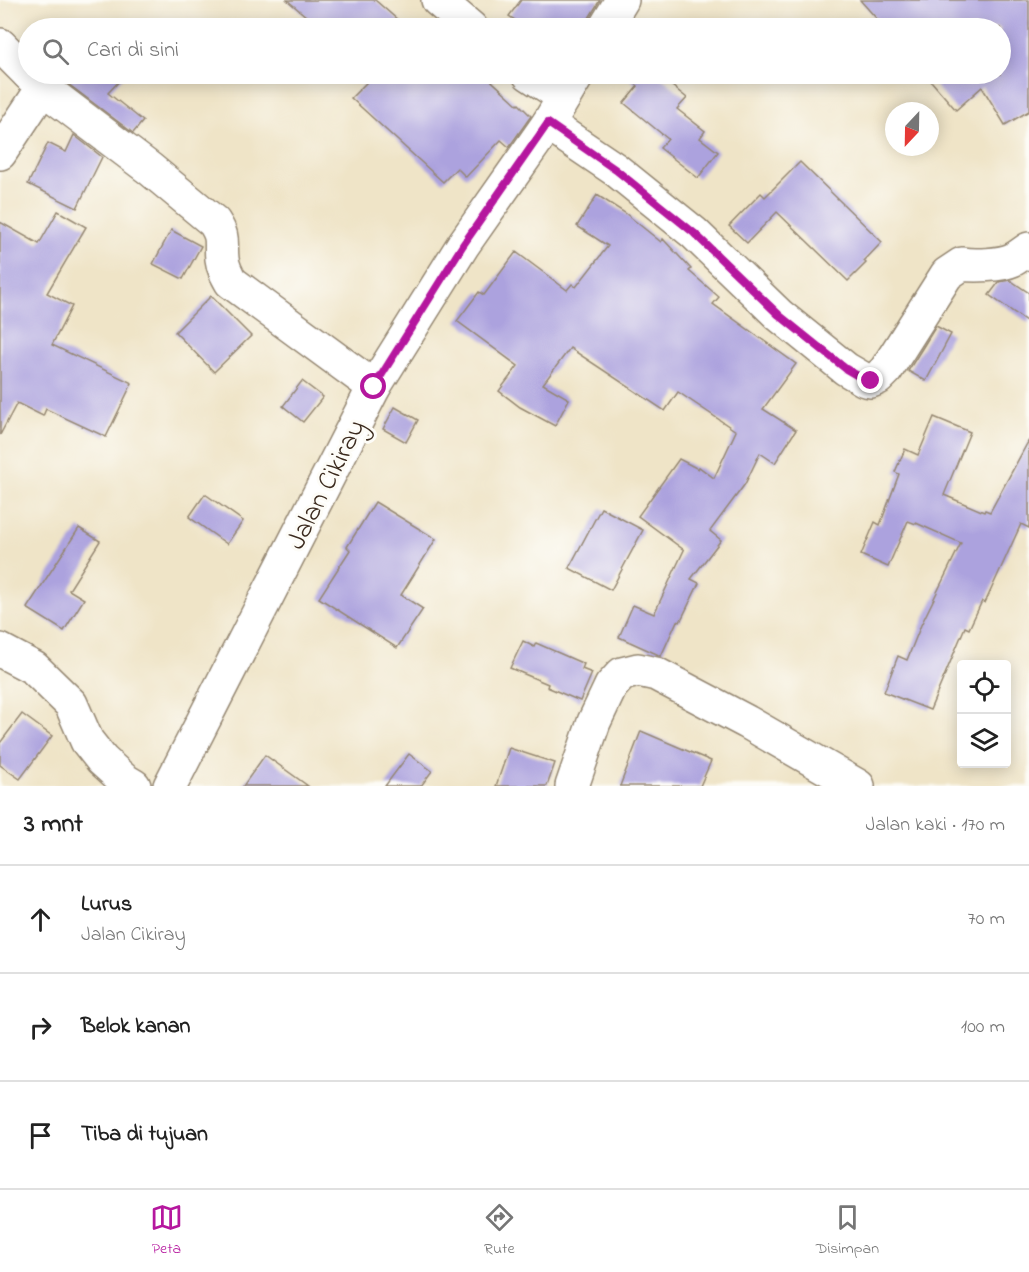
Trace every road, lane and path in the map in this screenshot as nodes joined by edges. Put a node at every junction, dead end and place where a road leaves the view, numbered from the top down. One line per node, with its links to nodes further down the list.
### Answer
1 (438, 0): 3 (street)
2 (622, 0): 4 (street)
3 (459, 18)
4 (611, 18)
5 (0, 45): 6 (street)
6 (18, 63)
7 (30, 84): 11 (street)
8 (41, 84): 13 (street)
9 (543, 84): 10 (street)
10 (563, 98): 12 (street); 13 (street, Jalan Cikiray)
11 (0, 153)
12 (1029, 249)
13 (374, 387): 16 (street, Jalan Cikiray)
14 (0, 650): 15 (street)
15 (134, 786)
16 (170, 786)
17 (572, 786): 18 (street)
18 (858, 786)

